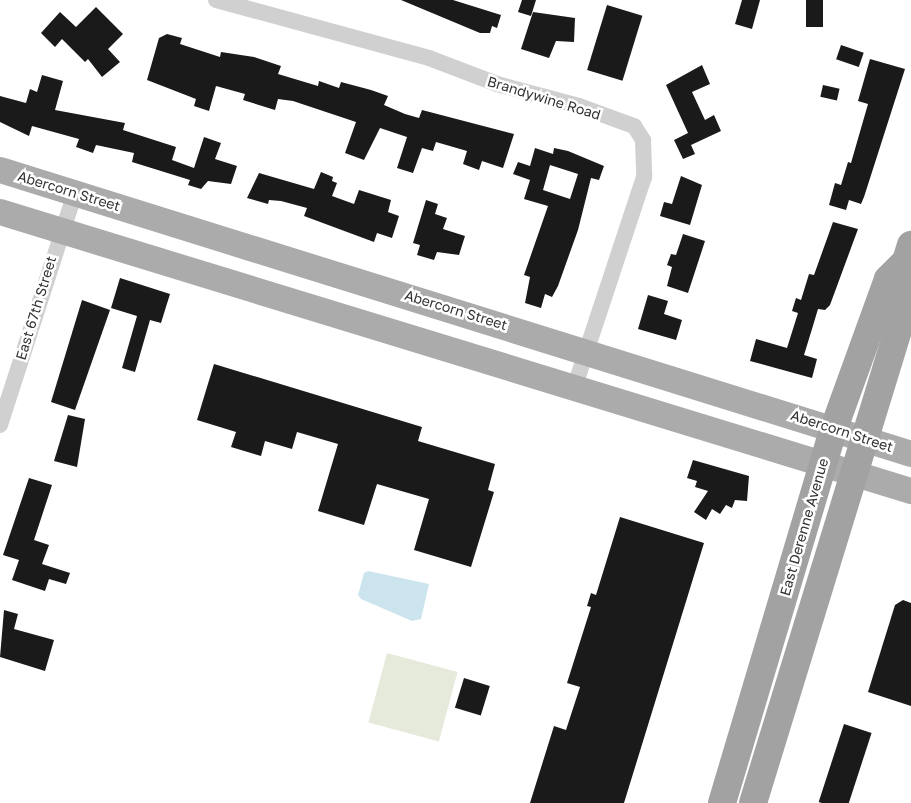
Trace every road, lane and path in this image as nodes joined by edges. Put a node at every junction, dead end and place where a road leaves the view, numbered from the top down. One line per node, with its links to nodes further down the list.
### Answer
1 (216, 0): 8 (street, Brandywine Road)
2 (0, 170): 3 (main road, Abercorn Street)
3 (75, 193): 5 (street, East 67th Street); 8 (main road, Abercorn Street)
4 (0, 212): 5 (main road)
5 (59, 232): 9 (main road); 10 (street, East 67th Street)
6 (908, 253): 7 (highway, East Derenne Avenue); 11 (highway, East Derenne Avenue)
7 (911, 288): 12 (highway, East Derenne Avenue)
8 (586, 350): 9 (street, Brandywine Road); 11 (main road, Abercorn Street)
9 (574, 389): 14 (main road)
10 (0, 425)
11 (834, 428): 12 (main road, Abercorn Street); 14 (highway, East Derenne Avenue)
12 (867, 439): 13 (main road, Abercorn Street); 15 (highway, East Derenne Avenue)
13 (911, 454)
14 (823, 464): 15 (main road); 17 (highway, East Derenne Avenue)
15 (856, 473): 16 (main road); 18 (highway, East Derenne Avenue)
16 (911, 490)
17 (722, 803)
18 (753, 803)

